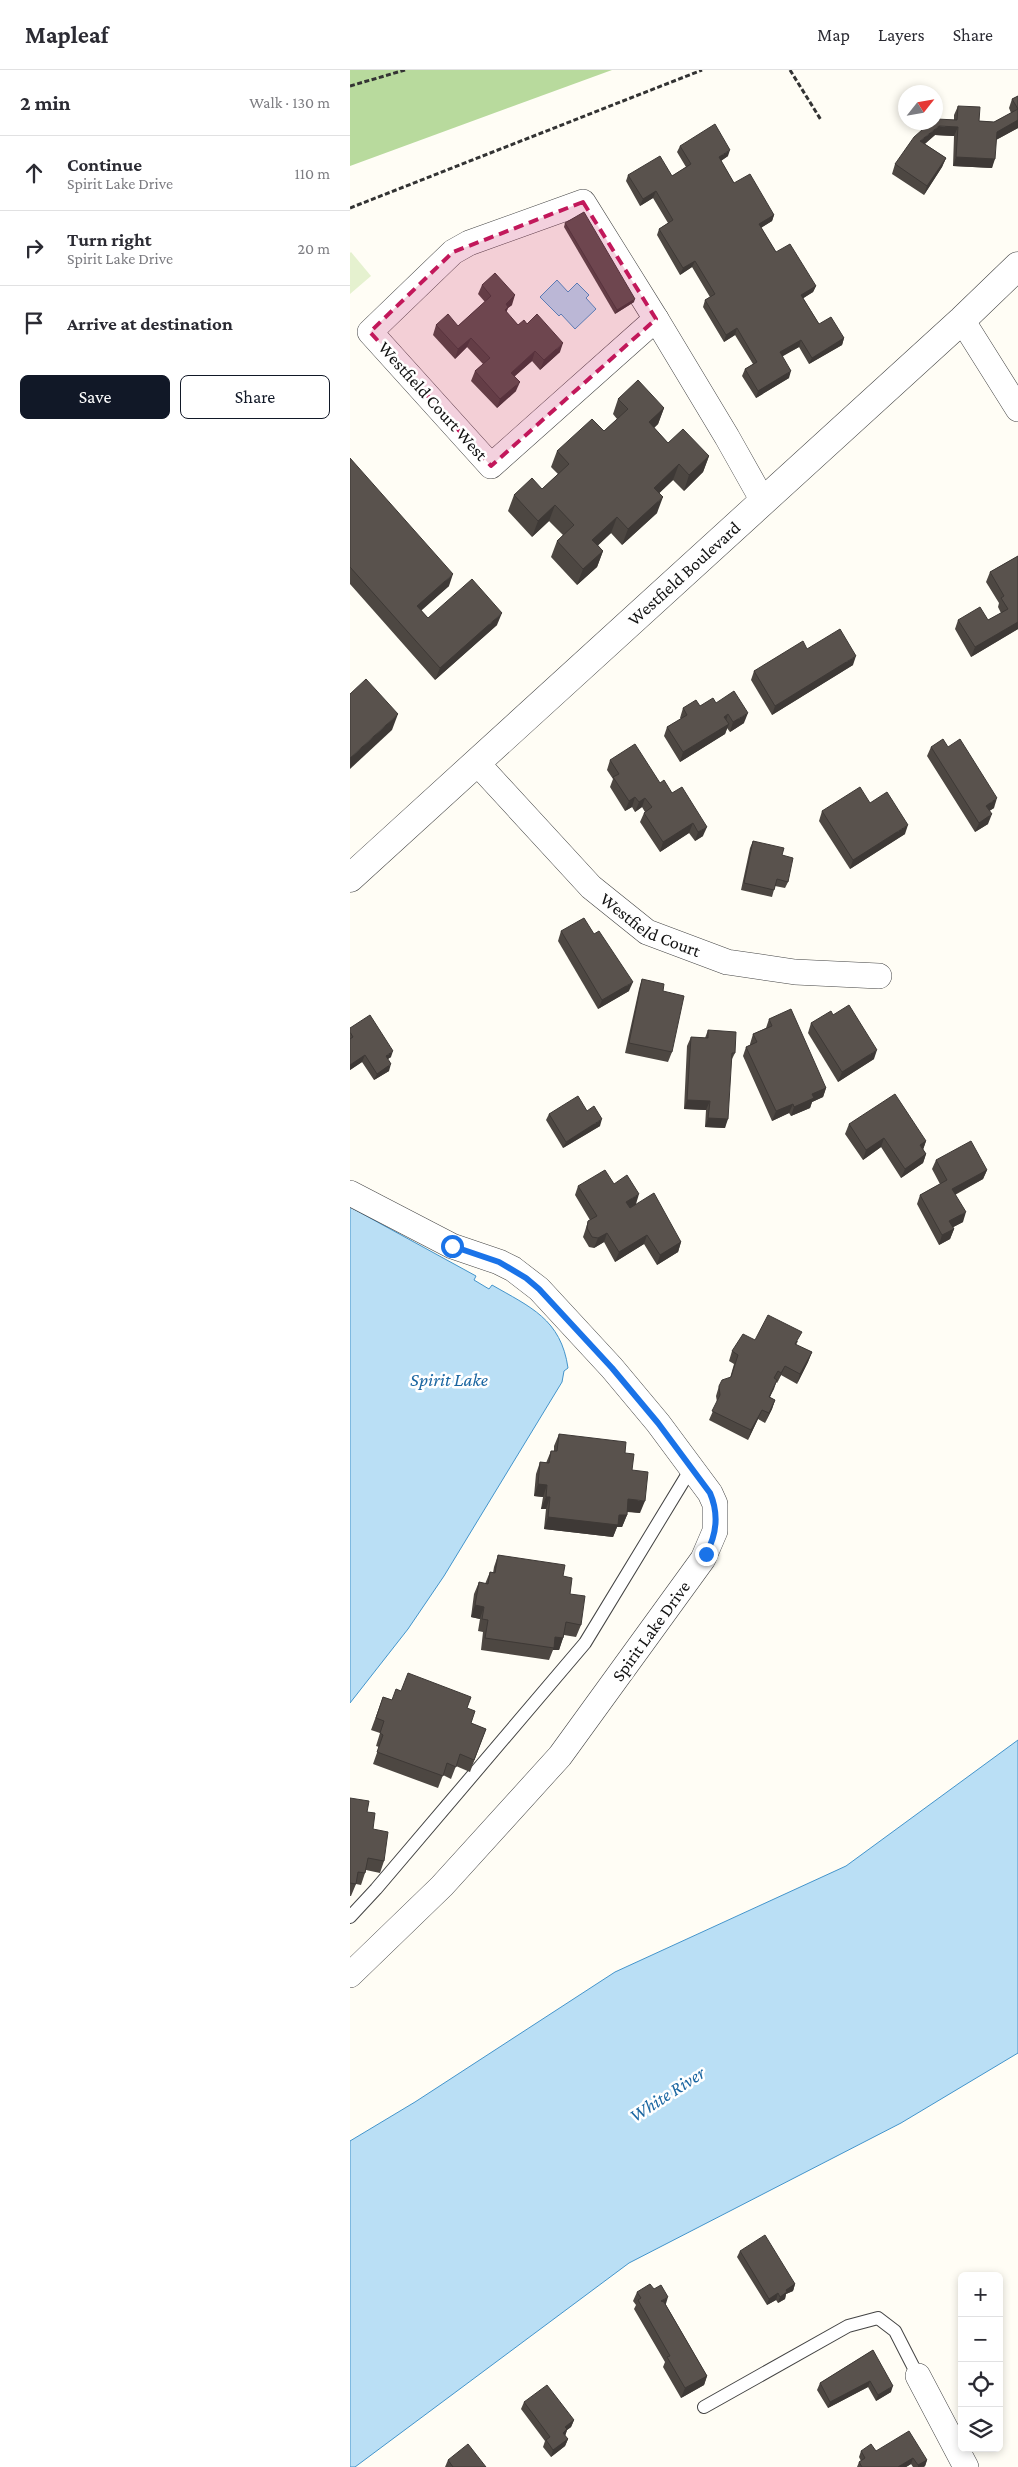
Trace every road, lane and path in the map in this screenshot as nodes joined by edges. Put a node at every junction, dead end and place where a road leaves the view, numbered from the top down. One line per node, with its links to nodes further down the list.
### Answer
1 (405, 70): 4 (path)
2 (702, 70): 6 (path)
3 (790, 70): 5 (path)
4 (350, 86)
5 (821, 120)
6 (350, 208)
7 (1018, 266): 9 (street, Westfield Boulevard)
8 (656, 319): 8 (street, Westfield Court West); 11 (street, Westfield Court West)
9 (962, 320): 10 (street); 11 (street, Westfield Boulevard)
10 (1018, 409)
11 (763, 501): 12 (street, Westfield Boulevard)
12 (477, 764): 13 (street, Westfield Boulevard); 14 (street, Westfield Court)
13 (350, 878)
14 (880, 976)
15 (350, 1193): 16 (street, Spirit Lake Drive)
16 (692, 1468): 17 (lane); 18 (street, Spirit Lake Drive)
17 (350, 1917)
18 (350, 1975)
19 (918, 2376): 20 (lane); 21 (street)
20 (704, 2407)
21 (966, 2467)

